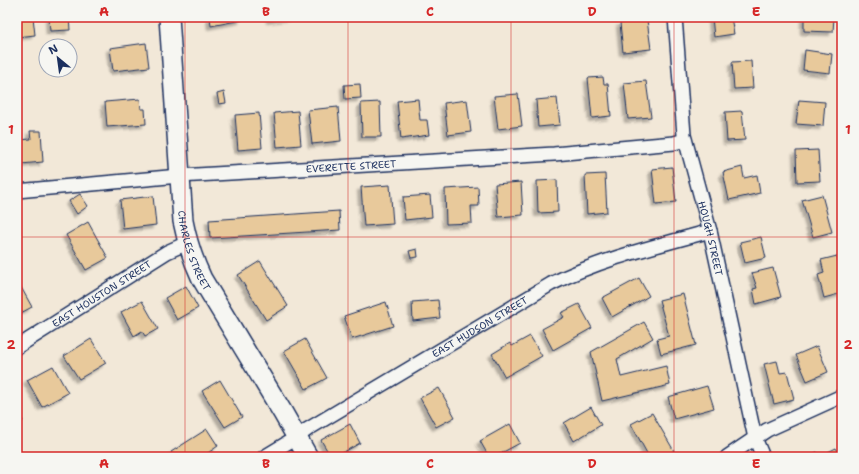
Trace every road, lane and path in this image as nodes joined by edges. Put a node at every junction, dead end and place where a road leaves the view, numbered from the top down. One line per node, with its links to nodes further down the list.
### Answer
1 (169, 17): 4 (street, CHARLES STREET)
2 (675, 17): 3 (street, HOUGH STREET)
3 (685, 140): 4 (street, EVERETTE STREET); 6 (street, HOUGH STREET)
4 (180, 176): 5 (street, EVERETTE STREET); 7 (street, CHARLES STREET)
5 (17, 191)
6 (710, 231): 10 (street, EAST HUDSON STREET); 11 (street, HOUGH STREET)
7 (187, 243): 8 (street, EAST HOUSTON STREET); 10 (street, CHARLES STREET)
8 (17, 347)
9 (842, 396): 11 (street)
10 (297, 437): 12 (street, EAST HUDSON STREET); 13 (street, CHARLES STREET)
11 (755, 438): 14 (street); 15 (street, HOUGH STREET)
12 (264, 457)
13 (308, 457)
14 (727, 457)
15 (763, 457)

